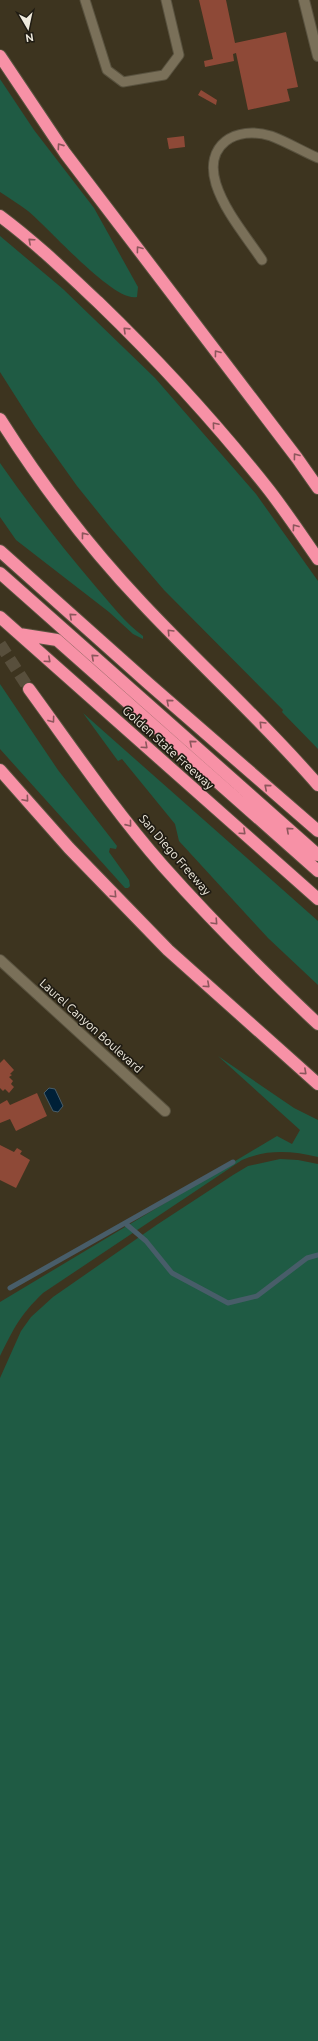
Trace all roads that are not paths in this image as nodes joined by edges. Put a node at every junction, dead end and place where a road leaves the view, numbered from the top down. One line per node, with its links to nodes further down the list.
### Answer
1 (86, 0): 2 (lane)
2 (166, 0)
3 (304, 0): 5 (street)
4 (0, 56): 10 (highway, one-way to 4)
5 (318, 56)
6 (318, 158): 8 (lane)
7 (0, 216): 12 (highway, one-way to 7)
8 (262, 260)
9 (0, 419): 18 (highway, one-way to 9)
10 (318, 488)
11 (0, 551): 19 (highway, one-way to 11)
12 (318, 559)
13 (0, 573): 20 (highway, one-way to 13)
14 (0, 617): 15 (highway, Golden State Freeway)
15 (19, 634): 21 (highway); 22 (highway, Golden State Freeway, one-way to 22)
16 (29, 689): 24 (highway, San Diego Freeway, one-way to 24)
17 (0, 770): 25 (highway, one-way to 25)
18 (318, 785)
19 (318, 831)
20 (318, 855)
21 (318, 871)
22 (318, 899)
23 (0, 960): 26 (street, Laurel Canyon Boulevard)
24 (318, 1024)
25 (318, 1084)
26 (165, 1112)

